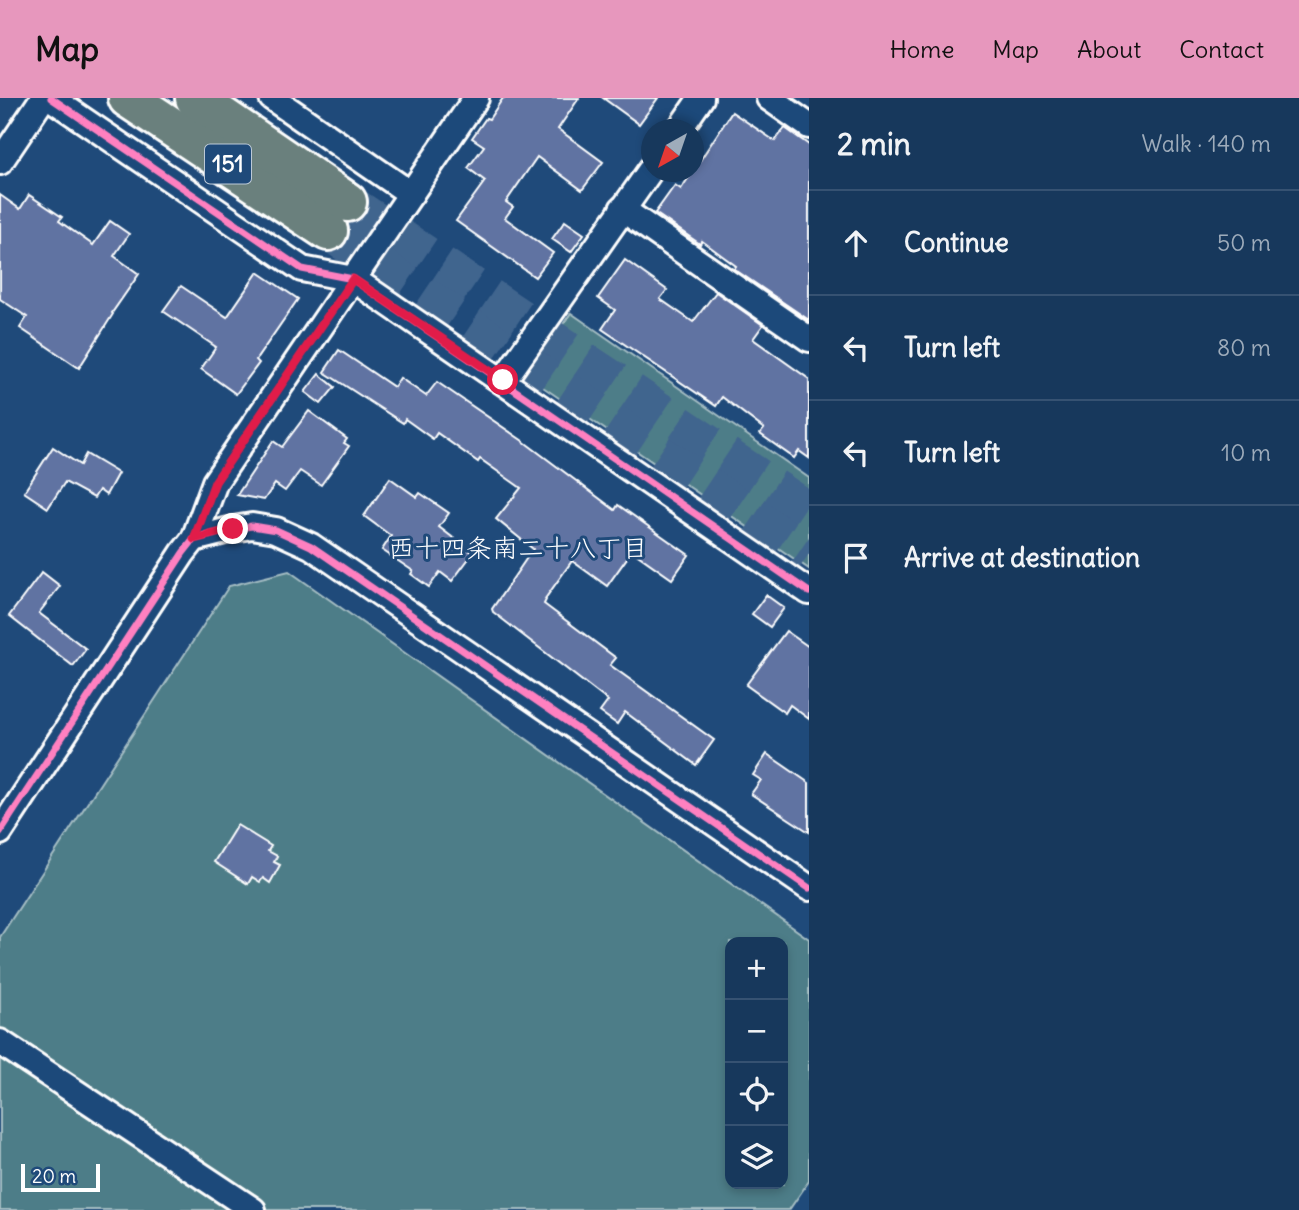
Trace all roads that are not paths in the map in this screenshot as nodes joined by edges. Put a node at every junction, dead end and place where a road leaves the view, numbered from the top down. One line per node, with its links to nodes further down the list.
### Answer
1 (43, 98): 11 (street)
2 (51, 98): 15 (street)
3 (128, 98): 4 (main road, 151)
4 (195, 98)
5 (272, 98): 13 (street)
6 (477, 98): 13 (street)
7 (701, 98): 9 (street)
8 (769, 98): 10 (street)
9 (687, 119)
10 (809, 126)
11 (0, 162)
12 (642, 182): 14 (street)
13 (411, 194): 15 (street)
14 (622, 209): 16 (street); 17 (street)
15 (353, 279): 17 (street); 18 (street)
16 (809, 339)
17 (503, 380): 19 (street)
18 (194, 539): 20 (street); 21 (street)
19 (809, 592)
20 (0, 832)
21 (806, 880)
22 (0, 1042): 23 (street)
23 (253, 1210)

